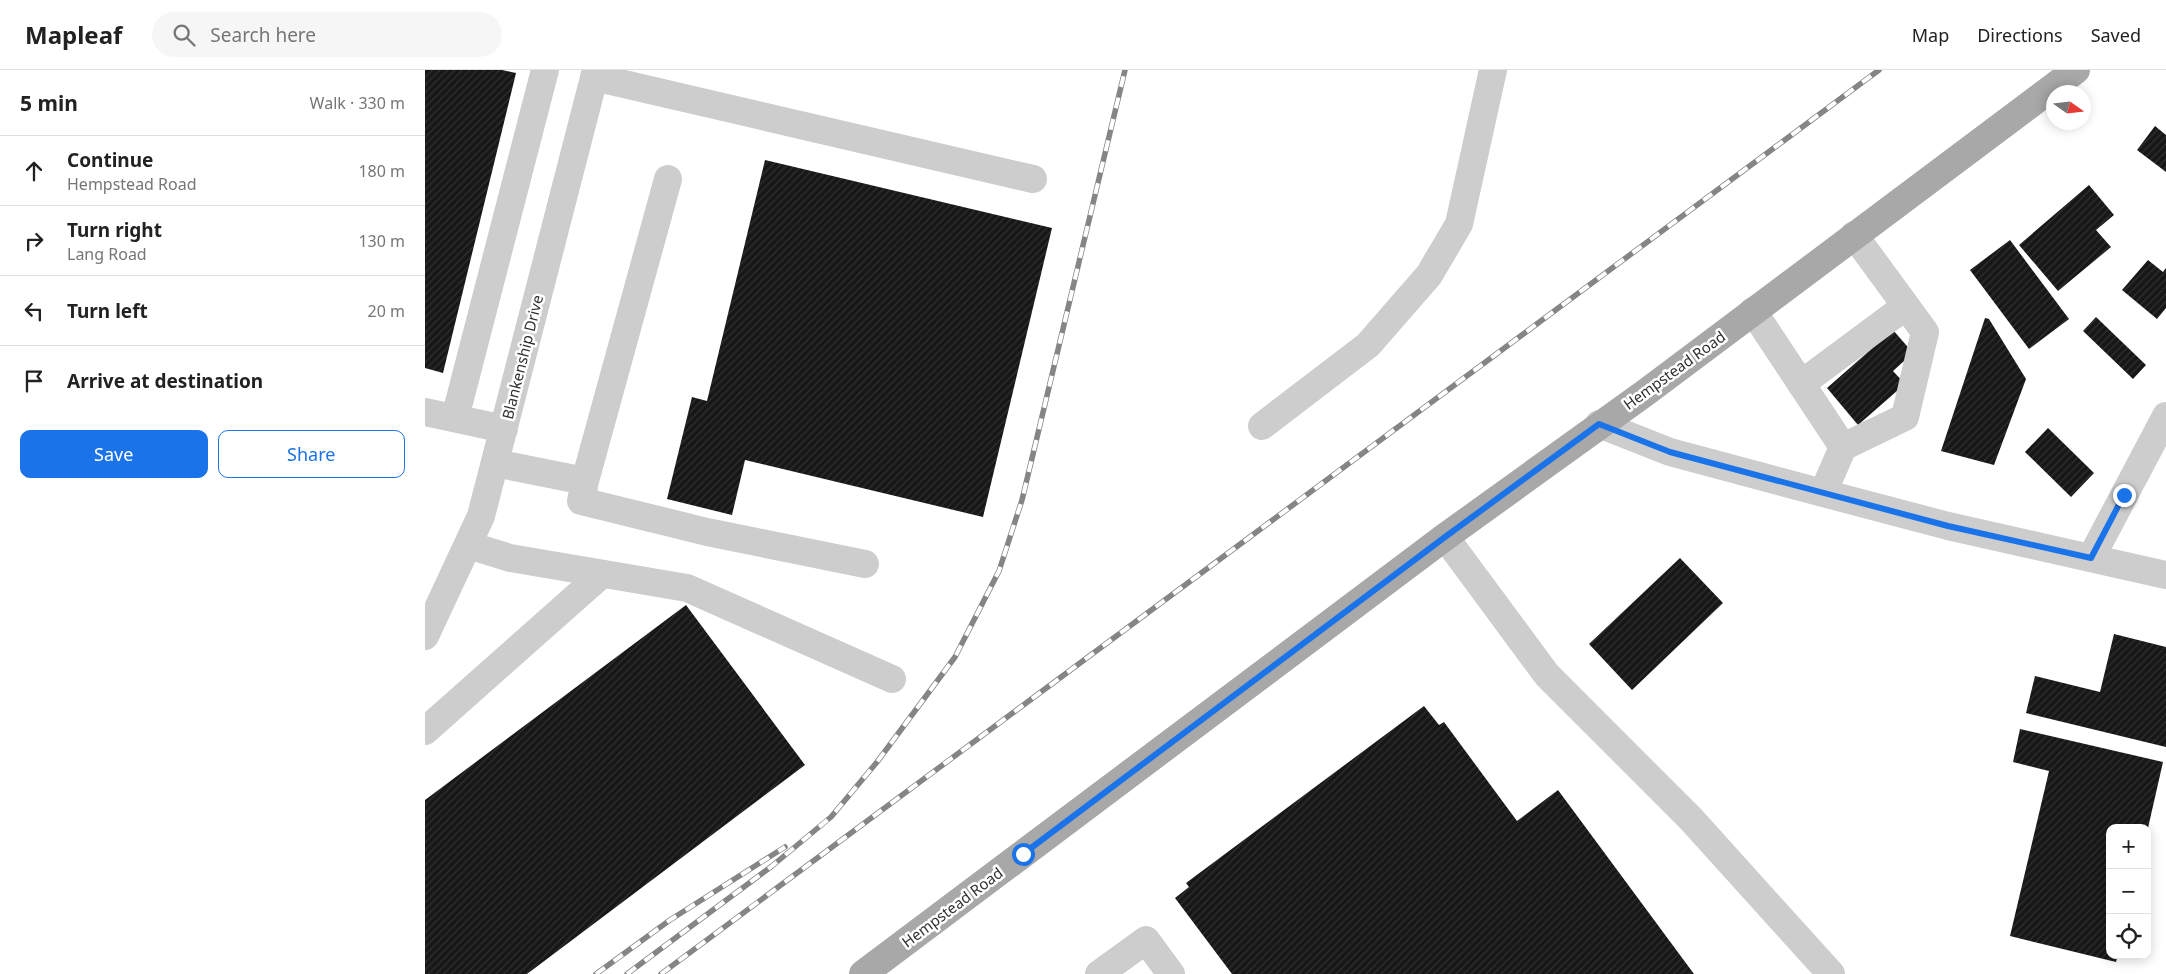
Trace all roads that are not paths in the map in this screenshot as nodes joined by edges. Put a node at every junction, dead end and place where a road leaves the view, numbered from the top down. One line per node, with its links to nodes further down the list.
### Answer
1 (545, 70): 13 (street)
2 (1493, 70): 15 (street)
3 (2076, 70): 7 (main road, Hempstead Road)
4 (595, 73): 6 (street); 16 (street, Blankenship Drive)
5 (668, 179): 19 (street)
6 (1033, 180)
7 (1854, 235): 8 (street); 9 (main road, Hempstead Road)
8 (1906, 306): 10 (street); 17 (street)
9 (1753, 311): 10 (street); 14 (main road, Hempstead Road)
10 (1801, 384): 17 (street)
11 (425, 412): 13 (street)
12 (2166, 416): 23 (street)
13 (455, 418): 16 (street)
14 (1599, 424): 20 (street); 21 (main road, Hempstead Road)
15 (1262, 426)
16 (503, 429): 18 (street, Blankenship Drive)
17 (1843, 447): 20 (street)
18 (495, 464): 19 (street); 22 (street, Blankenship Drive)
19 (585, 481): 24 (street)
20 (1823, 492): 23 (street)
21 (1445, 537): 30 (main road, Hempstead Road); 33 (street)
22 (468, 545): 25 (street); 27 (street, Blankenship Drive)
23 (2091, 558): 26 (street)
24 (865, 564)
25 (602, 574): 28 (street); 29 (street)
26 (2166, 575)
27 (425, 636)
28 (892, 679)
29 (428, 724)
30 (863, 974)
31 (1099, 974): 32 (street)
32 (1171, 974)
33 (1831, 974)

